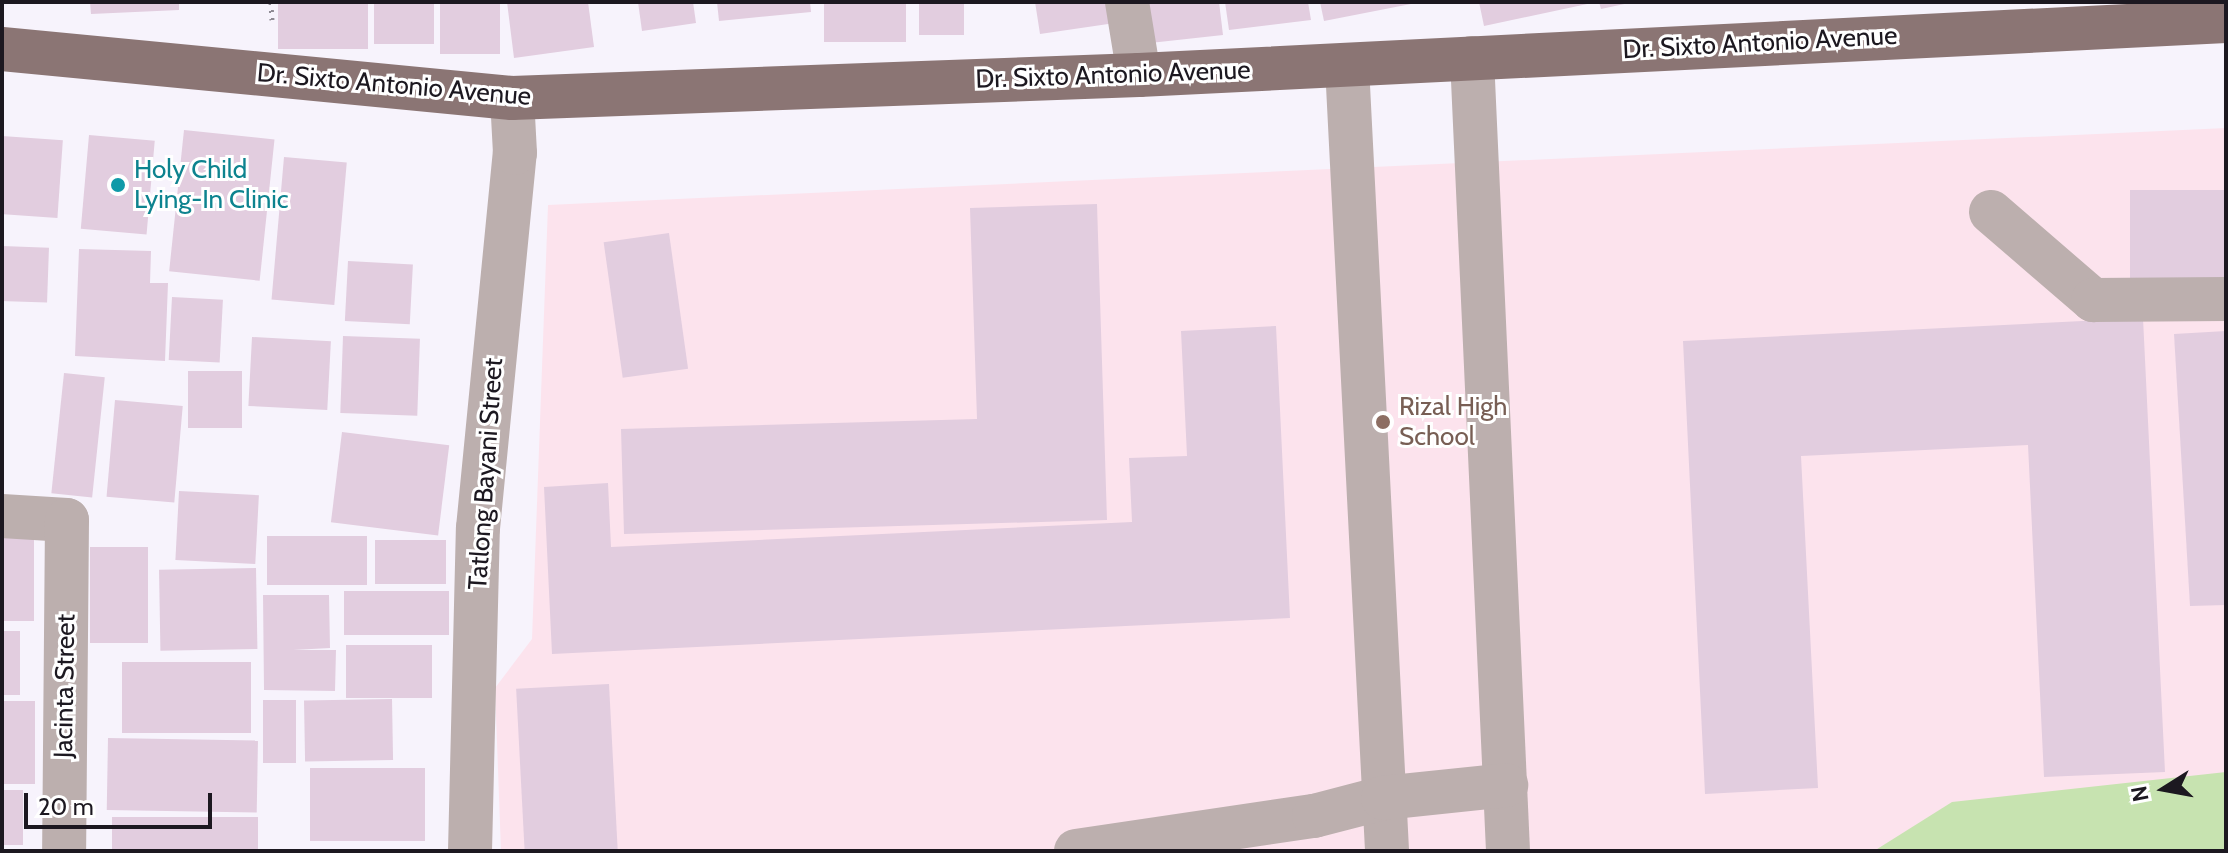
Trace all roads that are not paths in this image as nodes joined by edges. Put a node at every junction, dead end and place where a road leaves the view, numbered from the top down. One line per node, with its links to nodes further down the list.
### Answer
1 (1127, 2): 6 (street)
2 (2226, 21): 4 (main road, Dr. Sixto Antonio Avenue)
3 (2, 49): 7 (main road, Dr. Sixto Antonio Avenue)
4 (1472, 58): 5 (main road, Dr. Sixto Antonio Avenue); 11 (street)
5 (1347, 66): 6 (main road, Dr. Sixto Antonio Avenue); 12 (street)
6 (1139, 75): 7 (main road, Dr. Sixto Antonio Avenue)
7 (512, 98): 14 (street, Tatlong Bayani Street)
8 (1991, 212): 9 (street)
9 (2226, 299)
10 (2, 516): 13 (street, Jacinta Street)
11 (1506, 785): 12 (street); 17 (street)
12 (1383, 798): 15 (street); 16 (street)
13 (64, 851)
14 (470, 851)
15 (1076, 851)
16 (1387, 851)
17 (1508, 851)

